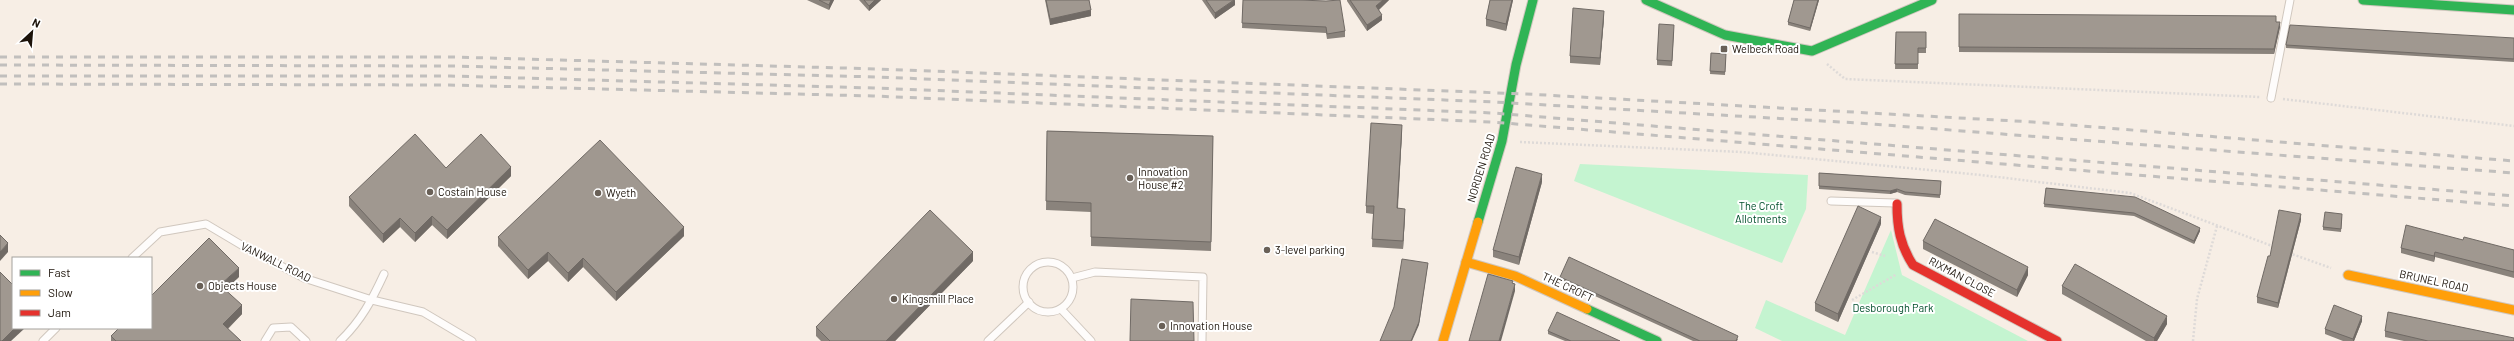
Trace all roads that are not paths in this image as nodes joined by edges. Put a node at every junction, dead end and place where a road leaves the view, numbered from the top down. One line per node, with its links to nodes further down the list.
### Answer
1 (1533, 0): 11 (street, NORDEN ROAD)
2 (1646, 0): 3 (street)
3 (1932, 0)
4 (2290, 0): 7 (lane)
5 (2363, 0): 6 (street)
6 (2514, 10)
7 (2272, 98)
8 (1831, 201): 9 (lane)
9 (1897, 204): 30 (street, RIXMAN CLOSE)
10 (133, 257): 15 (lane, VANWALL ROAD)
11 (1466, 262): 28 (street, NORDEN ROAD); 29 (street, THE CROFT)
12 (384, 274): 15 (lane)
13 (2348, 275): 18 (street, BRUNEL ROAD)
14 (1072, 278): 16 (lane); 17 (lane); 27 (lane)
15 (372, 300): 23 (lane); 24 (lane, VANWALL ROAD)
16 (1029, 302): 17 (lane); 25 (lane)
17 (1061, 309): 26 (lane)
18 (2514, 310)
19 (55, 329): 20 (lane)
20 (43, 341)
21 (265, 341): 22 (lane)
22 (306, 341)
23 (340, 341)
24 (472, 341)
25 (988, 341)
26 (1091, 341)
27 (1202, 341)
28 (1442, 341)
29 (1657, 341)
30 (2057, 341)

